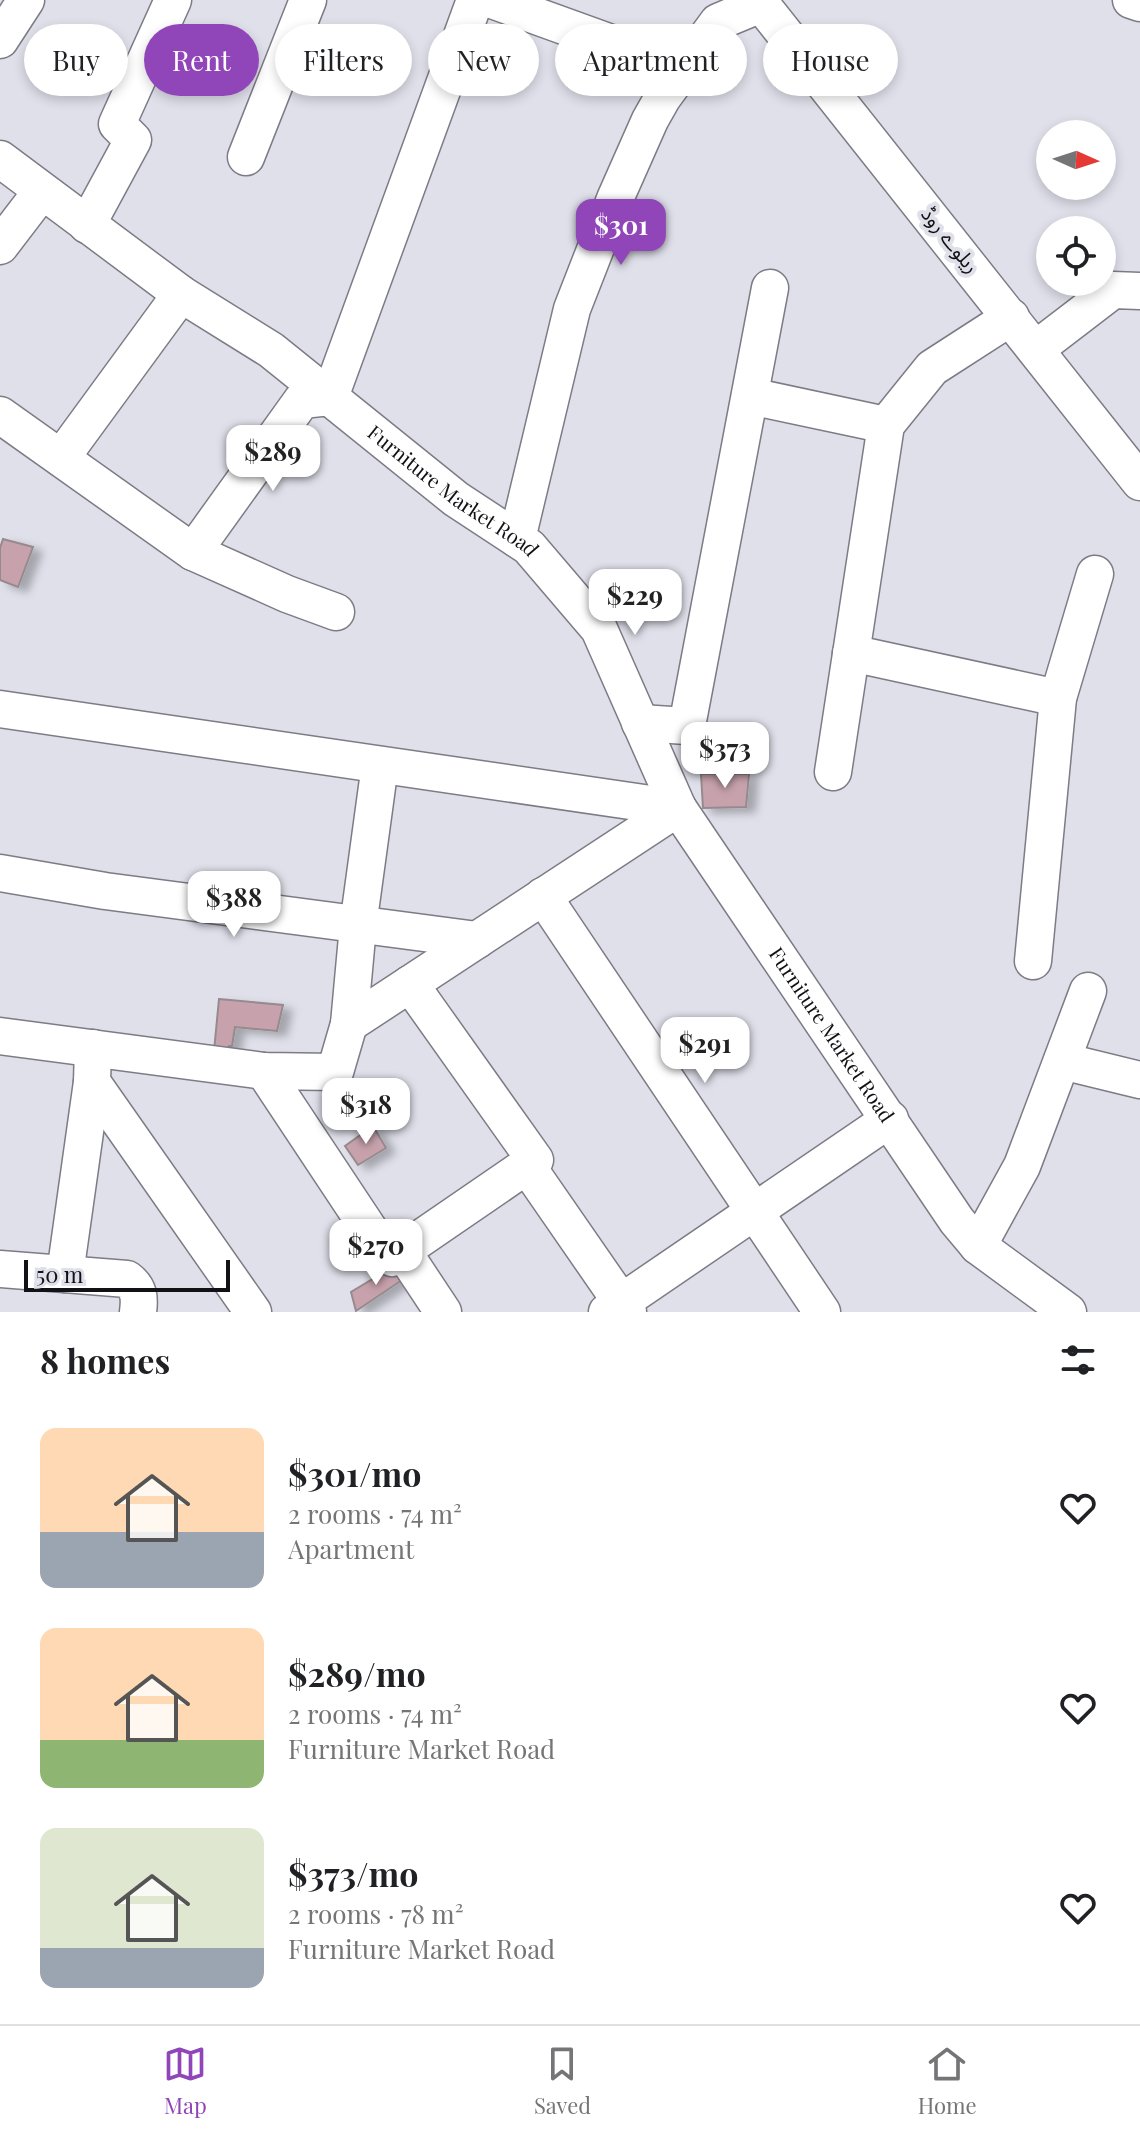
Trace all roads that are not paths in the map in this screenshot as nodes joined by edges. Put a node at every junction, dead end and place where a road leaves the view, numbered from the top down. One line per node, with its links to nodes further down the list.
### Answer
1 (26, 0): 11 (street)
2 (173, 0): 16 (street)
3 (308, 0): 13 (street)
4 (475, 0): 24 (street)
5 (492, 0): 9 (street)
6 (1131, 0): 8 (street)
7 (760, 2): 10 (street); 21 (street, ریلوے روڈ)
8 (1140, 3)
9 (558, 24)
10 (717, 24)
11 (0, 40)
12 (666, 96): 29 (street)
13 (246, 157)
14 (0, 159): 15 (street, Furniture Market Road)
15 (42, 191): 16 (street, Furniture Market Road); 17 (street)
16 (87, 225): 20 (street, Furniture Market Road)
17 (0, 246)
18 (770, 288): 23 (street)
19 (1140, 291): 22 (street)
20 (181, 294): 24 (street, Furniture Market Road); 27 (street)
21 (1011, 317): 22 (street, ریلوے روڈ); 26 (street)
22 (1036, 349): 28 (street, ریلوے روڈ)
23 (750, 396): 26 (street); 36 (street)
24 (330, 397): 29 (street, Furniture Market Road); 30 (street)
25 (0, 415): 27 (street)
26 (886, 425): 33 (street)
27 (61, 458): 30 (street)
28 (1140, 482)
29 (517, 539): 36 (street, Furniture Market Road)
30 (193, 552): 32 (street)
31 (1095, 574): 34 (street)
32 (336, 612)
33 (851, 653): 34 (street); 38 (street)
34 (1058, 698): 44 (street)
35 (0, 709): 37 (street)
36 (640, 723): 39 (street, Furniture Market Road)
37 (380, 765): 39 (street); 42 (street)
38 (833, 772)
39 (678, 808): 41 (street); 53 (street, Furniture Market Road)
40 (0, 873): 42 (street)
41 (543, 896): 43 (street); 55 (street)
42 (358, 926): 43 (street); 47 (street)
43 (477, 940): 45 (street)
44 (1033, 961)
45 (410, 984): 47 (street); 54 (street)
46 (1088, 991): 49 (street)
47 (349, 1024): 51 (street)
48 (0, 1036): 50 (street)
49 (1062, 1061): 52 (street); 56 (street)
50 (93, 1065): 51 (street); 59 (street); 62 (street)
51 (264, 1071): 57 (street)
52 (1140, 1080)
53 (890, 1119): 55 (street); 56 (street, Furniture Market Road)
54 (527, 1166): 57 (street); 60 (street)
55 (754, 1212): 60 (street); 64 (street)
56 (978, 1246): 65 (street, Furniture Market Road)
57 (402, 1250): 63 (street)
58 (0, 1269): 59 (street)
59 (65, 1274): 61 (street)
60 (618, 1309)
61 (138, 1312)
62 (253, 1312)
63 (443, 1312)
64 (822, 1312)
65 (1068, 1312)

